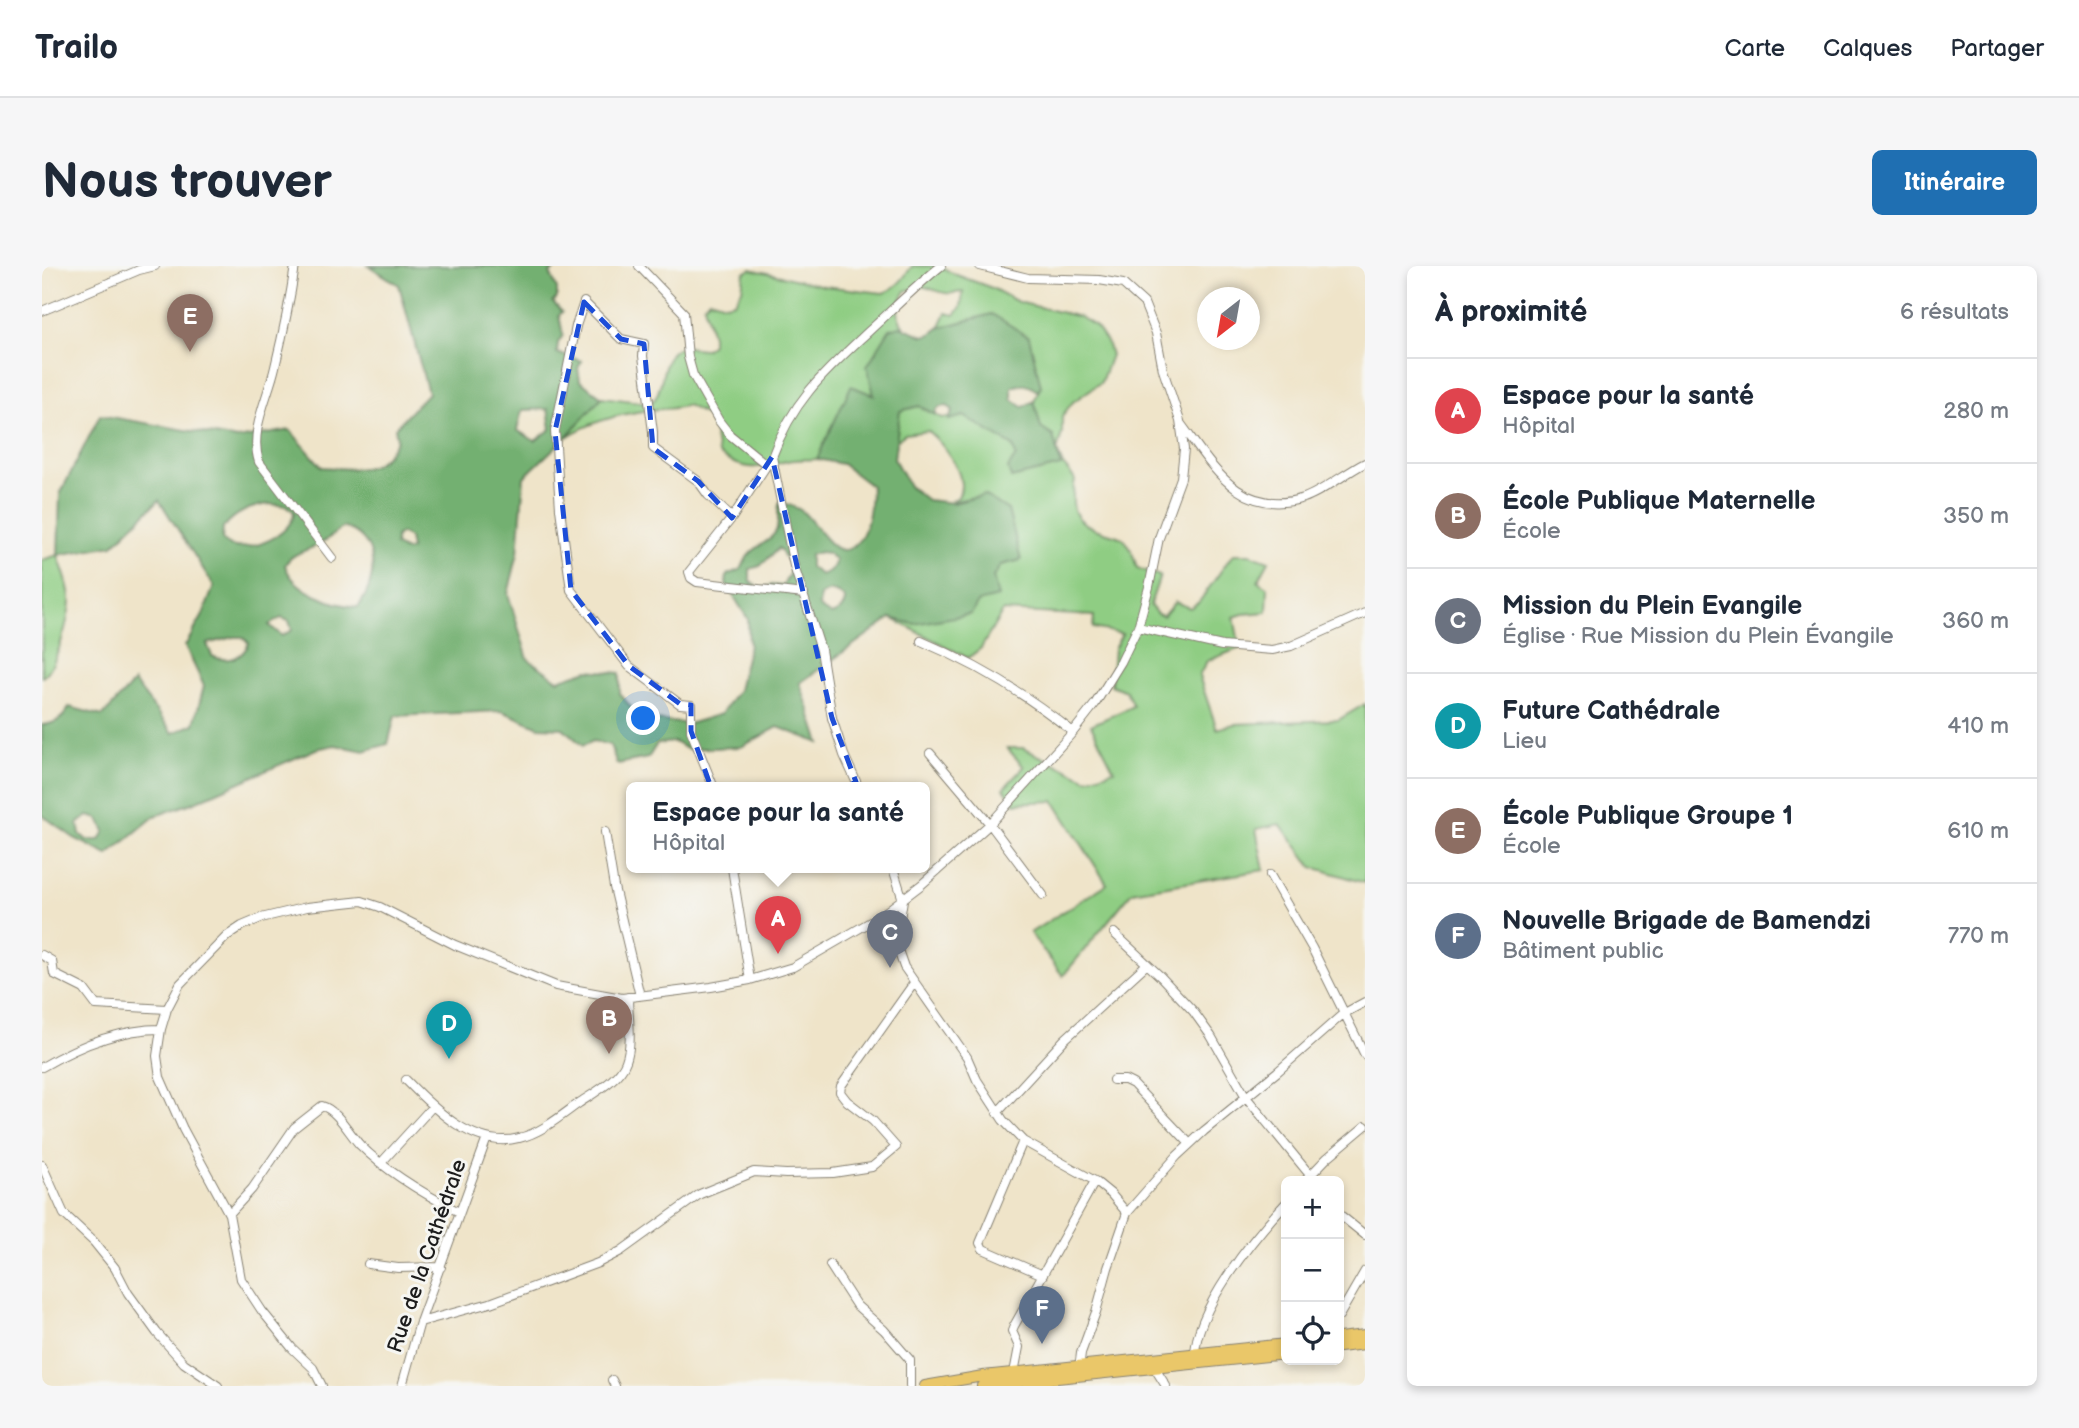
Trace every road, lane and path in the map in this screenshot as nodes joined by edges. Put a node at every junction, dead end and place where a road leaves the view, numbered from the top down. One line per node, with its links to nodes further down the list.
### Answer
1 (155, 266): 6 (street)
2 (295, 266): 11 (street)
3 (639, 266): 8 (street)
4 (941, 266): 8 (street)
5 (981, 266): 7 (street)
6 (42, 311)
7 (1180, 421): 9 (street); 14 (street)
8 (769, 461): 10 (street); 12 (street)
9 (1365, 463)
10 (732, 518): 12 (street); 18 (street)
11 (332, 558)
12 (804, 594): 19 (street)
13 (1365, 613): 14 (street)
14 (1138, 627): 16 (street)
15 (921, 641): 16 (street)
16 (1073, 733): 20 (street)
17 (930, 753): 20 (street)
18 (712, 782)
19 (857, 782)
20 (990, 824): 25 (street); 26 (street)
21 (605, 832): 32 (street)
22 (733, 873): 30 (street)
23 (894, 873): 26 (street)
24 (1270, 875): 36 (street)
25 (1043, 895)
26 (903, 900): 30 (street); 31 (street)
27 (1114, 933): 29 (street)
28 (42, 955): 35 (street)
29 (1147, 964): 42 (street); 44 (street)
30 (750, 980): 32 (street)
31 (914, 983): 44 (street); 66 (street)
32 (640, 996): 33 (street)
33 (628, 997): 35 (street); 46 (street)
34 (1365, 1002): 36 (street)
35 (167, 1009): 37 (street)
36 (1343, 1014): 38 (street); 42 (street)
37 (161, 1029): 39 (street); 57 (street)
38 (1365, 1055)
39 (42, 1067)
40 (406, 1080): 43 (street)
41 (1113, 1080): 48 (street)
42 (1247, 1097): 48 (street); 51 (street)
43 (432, 1107): 46 (street); 49 (street)
44 (997, 1113): 47 (street)
45 (1365, 1126): 52 (street)
46 (487, 1138): 55 (street, Rue de la Cathédrale)
47 (1023, 1141): 53 (street); 64 (street)
48 (1190, 1144): 56 (street)
49 (381, 1163): 55 (street); 57 (street)
50 (42, 1165): 79 (street)
51 (1306, 1176)
52 (1310, 1176)
53 (1095, 1181): 56 (street); 64 (street)
54 (1281, 1209): 73 (street)
55 (460, 1212): 62 (street, Rue de la Cathédrale)
56 (1127, 1213): 75 (street)
57 (229, 1214): 80 (street)
58 (1344, 1218): 59 (street)
59 (1365, 1235)
60 (368, 1264): 62 (street)
61 (830, 1265): 82 (street)
62 (441, 1267): 66 (street, Rue de la Cathédrale)
63 (1365, 1271): 65 (street)
64 (1043, 1275): 76 (street)
65 (1344, 1307)
66 (420, 1322): 81 (street, Rue de la Cathédrale)
67 (1365, 1335): 68 (main road)
68 (1344, 1337)
69 (1281, 1344): 73 (main road)
70 (1365, 1344): 71 (main road)
71 (1344, 1346)
72 (1281, 1354): 73 (main road)
73 (1195, 1358): 74 (main road); 75 (main road)
74 (1154, 1367): 75 (main road); 84 (street)
75 (1079, 1372): 77 (main road)
76 (1014, 1373): 77 (main road); 78 (main road)
77 (1063, 1378): 78 (main road)
78 (983, 1384): 83 (main road)
79 (218, 1386)
80 (322, 1386)
81 (402, 1386)
82 (910, 1386)
83 (925, 1386)
84 (1166, 1386)

